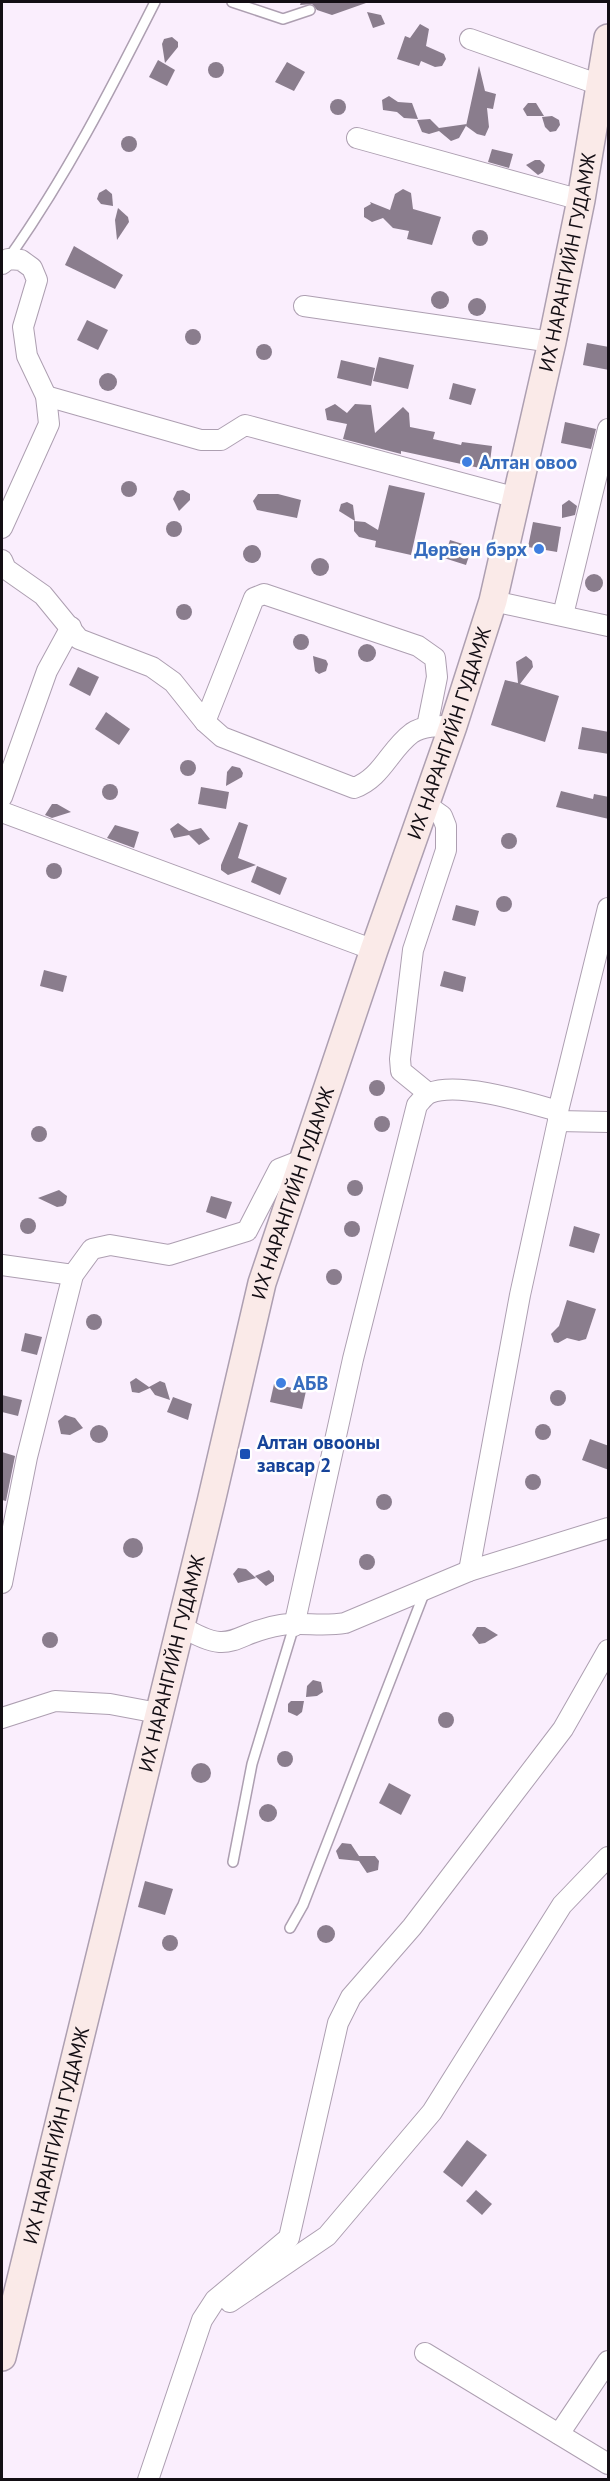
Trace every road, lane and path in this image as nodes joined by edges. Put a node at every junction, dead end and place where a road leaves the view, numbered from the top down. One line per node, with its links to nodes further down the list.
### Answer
1 (155, 2): 9 (lane)
2 (232, 2): 3 (lane)
3 (310, 10)
4 (470, 39): 6 (street)
5 (608, 39): 6 (main road, ИХ НАРАНГИЙН ГУДАМЖ)
6 (600, 85): 8 (main road, ИХ НАРАНГИЙН ГУДАМЖ)
7 (357, 138): 8 (street)
8 (581, 200): 11 (main road, ИХ НАРАНГИЙН ГУДАМЖ)
9 (5, 261): 12 (street)
10 (304, 306): 11 (street)
11 (552, 342): 14 (main road, ИХ НАРАНГИЙН ГУДАМЖ)
12 (46, 396): 14 (street); 15 (street)
13 (609, 429): 18 (street)
14 (517, 498): 17 (main road, ИХ НАРАНГИЙН ГУДАМЖ)
15 (2, 528)
16 (2, 560): 20 (street)
17 (493, 601): 18 (street); 22 (main road, ИХ НАРАНГИЙН ГУДАМЖ)
18 (563, 615): 19 (street)
19 (609, 626)
20 (71, 627): 21 (street); 23 (street)
21 (205, 722): 22 (street); 22 (street)
22 (440, 726): 24 (main road, ИХ НАРАНГИЙН ГУДАМЖ)
23 (2, 797)
24 (425, 804): 27 (main road, ИХ НАРАНГИЙН ГУДАМЖ); 28 (street)
25 (2, 812): 27 (street)
26 (609, 908): 29 (street)
27 (374, 950): 31 (main road, ИХ НАРАНГИЙН ГУДАМЖ)
28 (428, 1093): 29 (street); 39 (street)
29 (558, 1116): 30 (street); 35 (street)
30 (609, 1122)
31 (302, 1160): 33 (street); 38 (main road, ИХ НАРАНГИЙН ГУДАМЖ)
32 (2, 1264): 33 (street)
33 (73, 1275): 36 (street)
34 (609, 1528): 35 (street)
35 (469, 1571): 37 (street)
36 (2, 1582)
37 (426, 1589): 39 (street); 45 (lane)
38 (181, 1626): 39 (street); 41 (main road, ИХ НАРАНГИЙН ГУДАМЖ)
39 (294, 1626): 44 (lane)
40 (609, 1650): 46 (street)
41 (158, 1713): 42 (street); 48 (main road, ИХ НАРАНГИЙН ГУДАМЖ)
42 (2, 1718)
43 (609, 1857): 46 (street)
44 (233, 1862)
45 (290, 1928)
46 (202, 2320): 52 (street)
47 (424, 2353): 50 (street)
48 (2, 2357)
49 (609, 2361): 50 (street)
50 (559, 2434): 51 (street)
51 (609, 2464)
52 (148, 2480)

